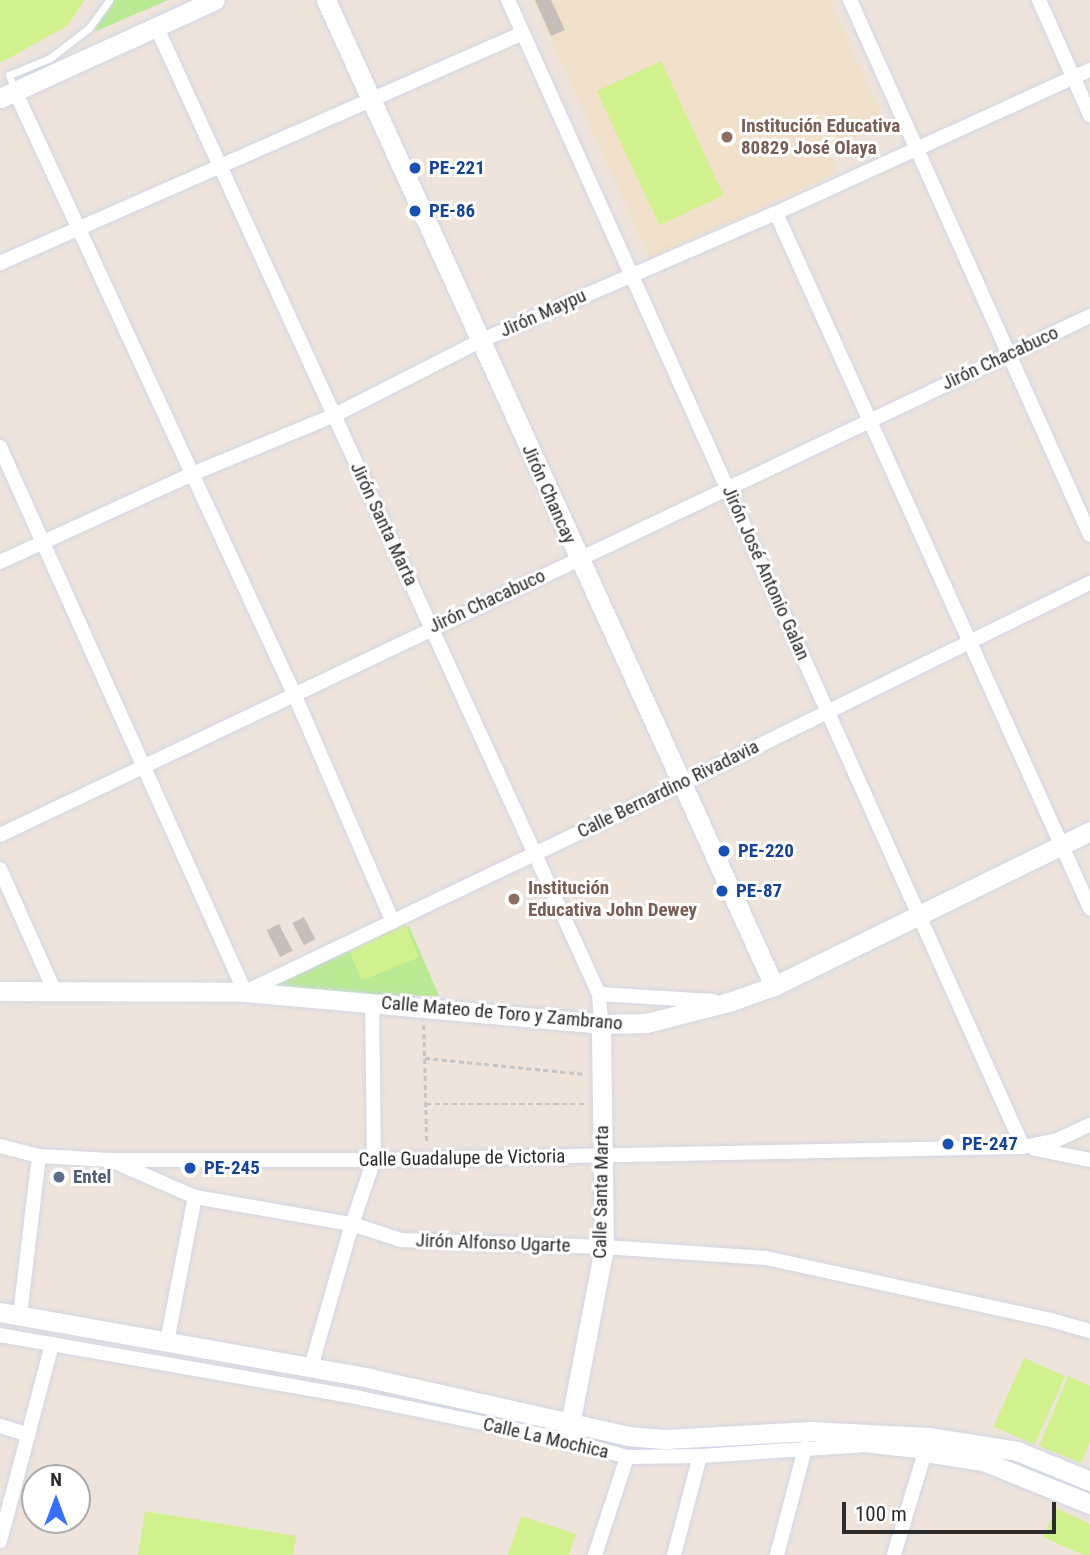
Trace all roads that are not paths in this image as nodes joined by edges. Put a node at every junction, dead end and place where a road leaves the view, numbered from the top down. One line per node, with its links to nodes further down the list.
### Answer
1 (109, 0): 11 (lane)
2 (215, 0): 7 (street)
3 (326, 0): 12 (street, Jirón Chancay)
4 (508, 0): 8 (street, Jirón José Antonio Galan)
5 (850, 0): 14 (street)
6 (1039, 0): 10 (street)
7 (156, 26): 11 (street); 15 (street, Jirón Santa Marta)
8 (523, 33): 12 (street); 19 (street, Jirón José Antonio Galan)
9 (1090, 70): 10 (street, Jirón Maypu)
10 (1073, 77): 13 (street); 14 (street, Jirón Maypu)
11 (8, 94): 17 (street)
12 (371, 101): 15 (street); 21 (street, Jirón Chancay)
13 (1090, 115)
14 (916, 147): 16 (street, Jirón Maypu); 22 (street)
15 (220, 166): 17 (street); 23 (street, Jirón Santa Marta)
16 (776, 213): 19 (street, Jirón Maypu); 24 (street)
17 (80, 230): 18 (street); 26 (street)
18 (0, 263)
19 (632, 274): 21 (street, Jirón Maypu); 27 (street, Jirón José Antonio Galan)
20 (1090, 316): 22 (street, Jirón Chacabuco)
21 (480, 341): 23 (street, Jirón Maypu); 30 (street, Jirón Chancay)
22 (1008, 353): 24 (street, Jirón Chacabuco); 28 (street)
23 (333, 416): 26 (street, Jirón Maypu); 33 (street, Jirón Santa Marta)
24 (870, 421): 27 (street, Jirón Chacabuco); 34 (street)
25 (0, 447): 29 (street)
26 (192, 474): 29 (street, Jirón Maypu); 35 (street)
27 (729, 489): 30 (street, Jirón Chacabuco); 36 (street, Jirón José Antonio Galan)
28 (1090, 535)
29 (43, 543): 31 (street, Jirón Maypu); 37 (street)
30 (578, 559): 33 (street, Jirón Chacabuco); 38 (street, Jirón Chancay)
31 (0, 562)
32 (1090, 583): 34 (street, Calle Bernardino Rivadavia)
33 (433, 626): 35 (street, Jirón Chacabuco); 42 (street, Jirón Santa Marta)
34 (970, 642): 36 (street, Calle Bernardino Rivadavia); 41 (street)
35 (295, 695): 37 (street, Jirón Chacabuco); 46 (street)
36 (828, 712): 38 (street, Calle Bernardino Rivadavia); 45 (street, Jirón José Antonio Galan)
37 (143, 768): 40 (street, Jirón Chacabuco); 50 (street)
38 (681, 784): 42 (street, Calle Bernardino Rivadavia); 47 (street, Jirón Chancay)
39 (1090, 831): 41 (street, Calle Mateo de Toro y Zambrano)
40 (0, 835)
41 (1062, 845): 44 (street); 45 (street, Calle Mateo de Toro y Zambrano)
42 (533, 854): 46 (street, Calle Bernardino Rivadavia); 51 (street, Jirón Santa Marta)
43 (0, 869): 48 (street)
44 (1090, 908)
45 (920, 918): 47 (street, Calle Mateo de Toro y Zambrano); 58 (street, Jirón José Antonio Galan)
46 (393, 922): 50 (street, Calle Bernardino Rivadavia)
47 (774, 986): 52 (street, Calle Mateo de Toro y Zambrano)
48 (54, 990): 49 (street, Calle Mateo de Toro y Zambrano); 50 (street, Calle Mateo de Toro y Zambrano)
49 (0, 991)
50 (245, 992): 53 (street, Calle Mateo de Toro y Zambrano)
51 (599, 993): 52 (street); 54 (street, Jirón Santa Marta)
52 (729, 1002): 54 (street, Calle Mateo de Toro y Zambrano)
53 (372, 1003): 54 (street, Calle Mateo de Toro y Zambrano); 63 (street)
54 (601, 1024): 60 (street, Calle Santa Marta)
55 (1090, 1125): 56 (street, Calle Guadalupe de Victoria)
56 (1065, 1138): 58 (street, Calle Guadalupe de Victoria); 59 (street)
57 (0, 1146): 61 (street, Calle Guadalupe de Victoria)
58 (1023, 1147): 59 (street); 60 (street, Calle Guadalupe de Victoria)
59 (1065, 1154): 64 (street)
60 (602, 1155): 63 (street, Calle Guadalupe de Victoria); 67 (street, Calle Santa Marta)
61 (40, 1156): 62 (street, Calle Guadalupe de Victoria); 68 (street)
62 (110, 1160): 63 (street, Calle Guadalupe de Victoria); 65 (street, Jirón Alfonso Ugarte)
63 (374, 1160): 66 (street)
64 (1090, 1160)
65 (195, 1198): 66 (street, Jirón Alfonso Ugarte); 71 (street)
66 (352, 1224): 67 (street, Jirón Alfonso Ugarte); 73 (street)
67 (604, 1247): 69 (street, Jirón Alfonso Ugarte); 75 (street, Calle Santa Marta)
68 (10, 1314): 71 (street, Calle La Mochica)
69 (1090, 1331)
70 (0, 1335): 72 (street, Calle La Mochica)
71 (167, 1342): 73 (street, Calle La Mochica)
72 (52, 1344): 75 (street, Calle La Mochica); 76 (street)
73 (311, 1367): 75 (street, Calle La Mochica)
74 (0, 1426): 76 (street)
75 (569, 1432): 79 (street, Calle La Mochica); 81 (street, Calle La Mochica)
76 (29, 1435): 83 (street)
77 (805, 1448): 78 (street, Calle La Mochica); 80 (street, Calle La Mochica); 86 (street)
78 (925, 1451): 82 (street, Calle La Mochica); 87 (street)
79 (627, 1457): 80 (street, Calle La Mochica); 84 (street)
80 (700, 1457): 85 (street)
81 (1090, 1481)
82 (1090, 1504)
83 (0, 1541)
84 (596, 1555)
85 (674, 1555)
86 (777, 1555)
87 (894, 1555)

